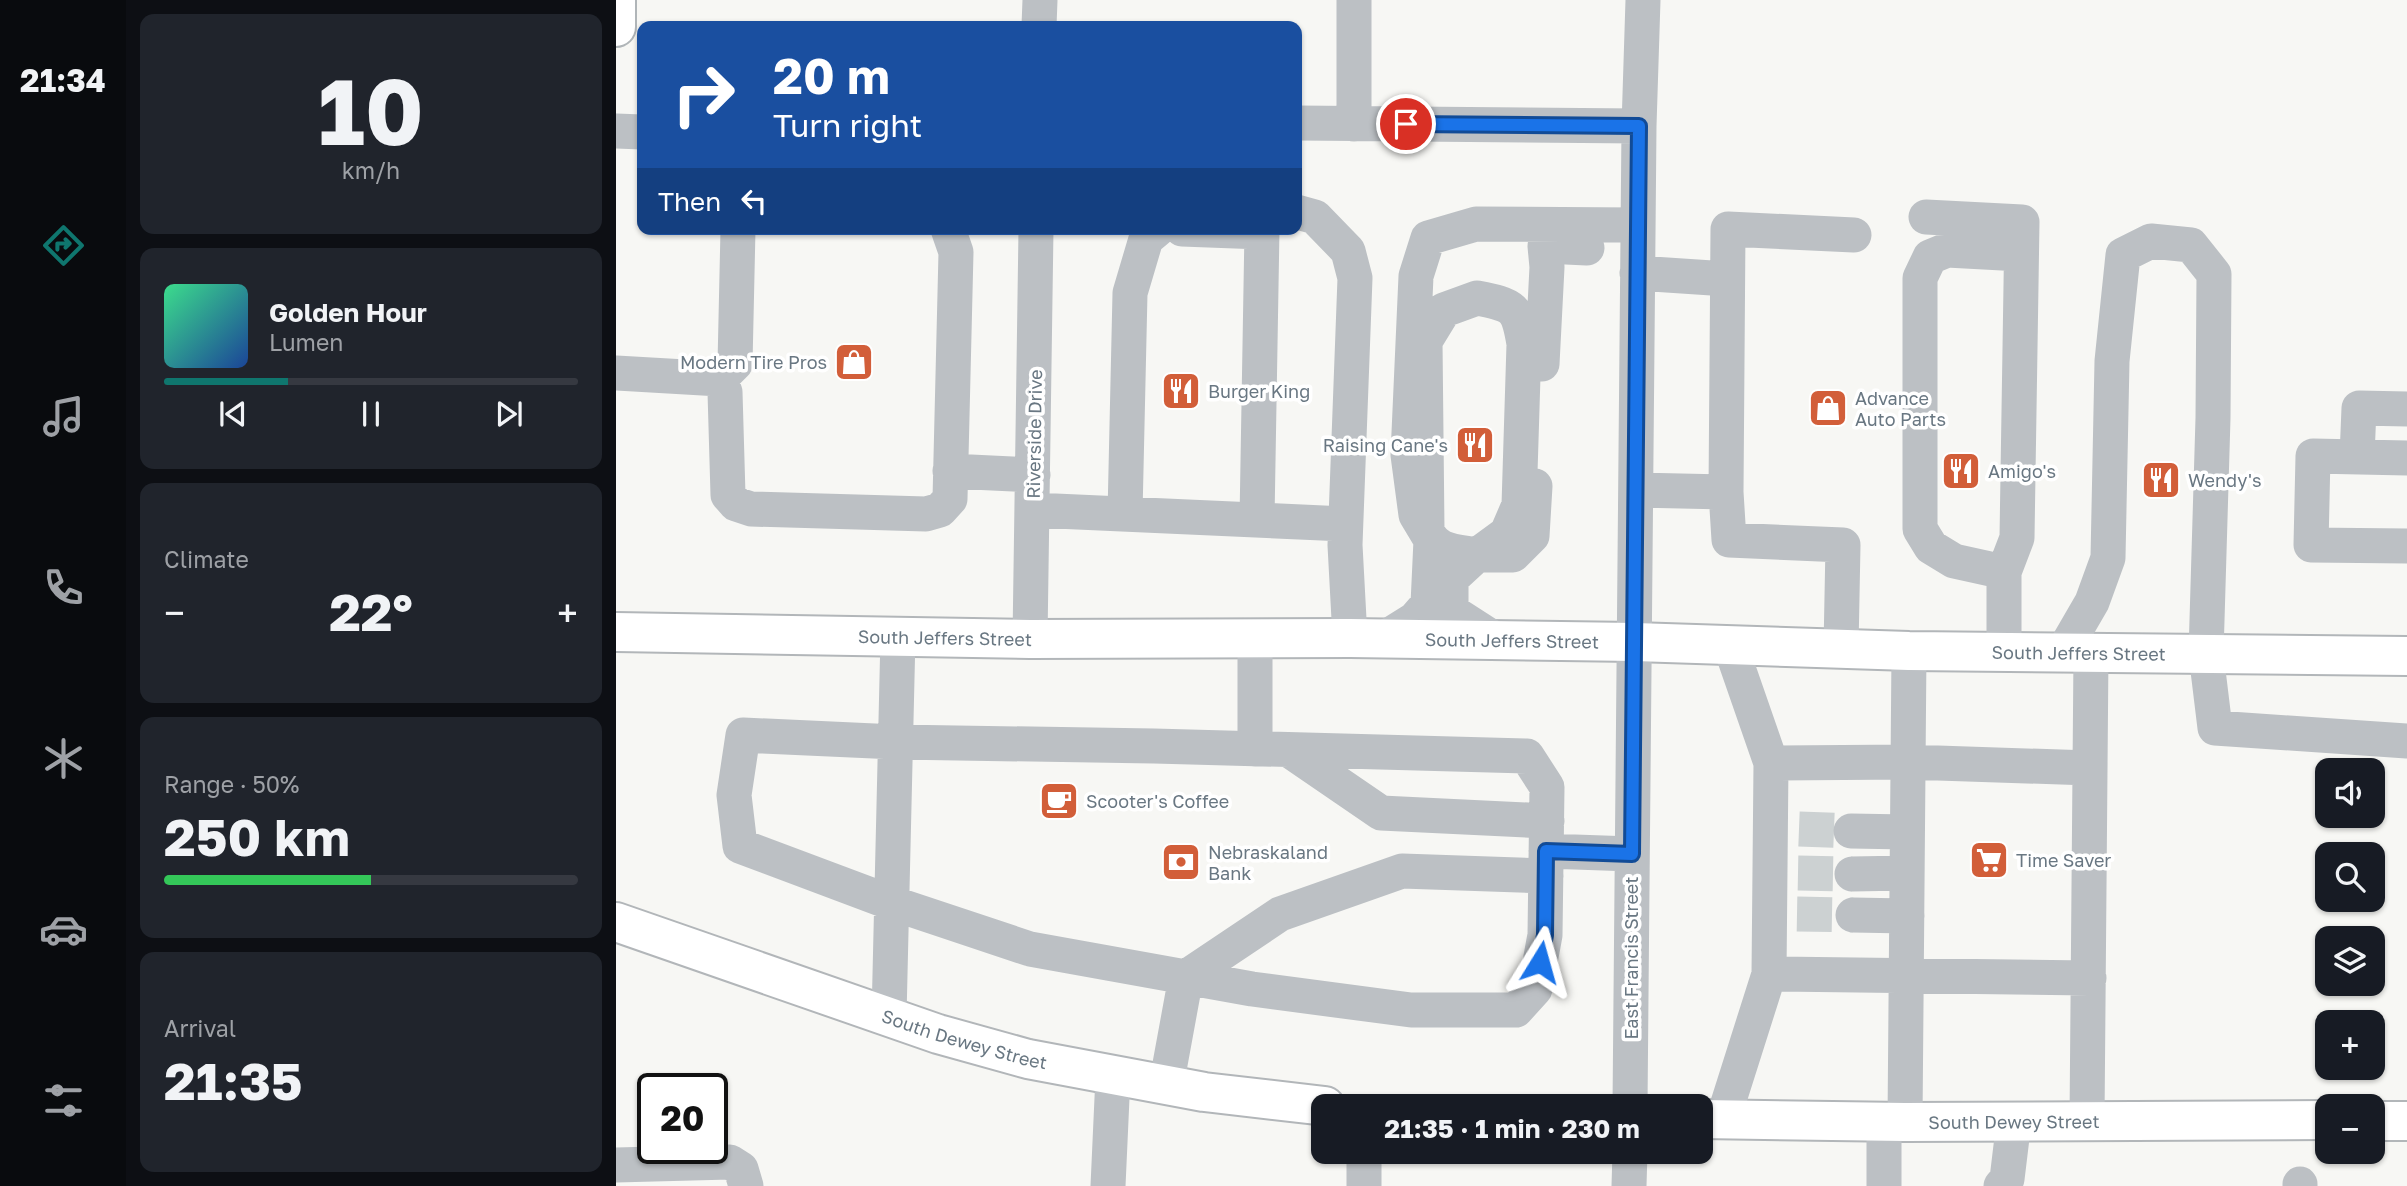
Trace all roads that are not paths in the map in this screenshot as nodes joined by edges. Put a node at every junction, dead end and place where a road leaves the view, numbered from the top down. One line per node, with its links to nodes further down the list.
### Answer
1 (616, 0): 6 (main road)
2 (1040, 0): 5 (street)
3 (1354, 0): 8 (street)
4 (1643, 0): 9 (street, East Francis Street)
5 (1040, 21)
6 (616, 27)
7 (1302, 123): 8 (street)
8 (1354, 124): 9 (street)
9 (1639, 126): 21 (street, East Francis Street)
10 (616, 131): 11 (street)
11 (637, 132)
12 (1302, 213): 36 (street)
13 (1926, 217): 22 (street)
14 (738, 235): 25 (street)
15 (950, 235): 29 (street)
16 (1036, 235): 30 (street, Riverside Drive)
17 (1151, 235): 34 (street)
18 (1262, 235): 35 (street)
19 (1536, 235): 21 (street); 37 (street); 39 (street)
20 (1854, 235): 23 (street)
21 (1638, 249): 23 (street); 31 (street, East Francis Street)
22 (2021, 254): 40 (street); 40 (street)
23 (1727, 279): 32 (street)
24 (616, 373): 25 (street)
25 (720, 379): 29 (street)
26 (2407, 409): 27 (street)
27 (2357, 457): 28 (street); 38 (street)
28 (2407, 458)
29 (950, 471): 30 (street)
30 (1033, 475): 33 (street, Riverside Drive)
31 (1636, 490): 32 (street); 47 (street, East Francis Street)
32 (1726, 492): 49 (street)
33 (1032, 510): 34 (street); 43 (street, Riverside Drive)
34 (1125, 514): 35 (street)
35 (1257, 520): 36 (street)
36 (1345, 524): 45 (street)
37 (1431, 540): 39 (street); 39 (street); 45 (street)
38 (2407, 546)
39 (1477, 555): 46 (street)
40 (2004, 572): 51 (street)
41 (616, 632): 42 (main road, South Jeffers Street)
42 (898, 636): 43 (main road, South Jeffers Street); 56 (street)
43 (1030, 639): 44 (main road, South Jeffers Street)
44 (1255, 639): 45 (main road, South Jeffers Street); 57 (street)
45 (1367, 639): 46 (main road, South Jeffers Street)
46 (1496, 640): 47 (main road, South Jeffers Street)
47 (1635, 642): 48 (main road, South Jeffers Street); 65 (street, East Francis Street)
48 (1730, 645): 49 (main road, South Jeffers Street); 60 (street)
49 (1841, 648): 50 (main road, South Jeffers Street)
50 (1909, 651): 51 (main road, South Jeffers Street); 59 (street)
51 (2004, 652): 52 (main road, South Jeffers Street)
52 (2077, 652): 53 (main road, South Jeffers Street); 53 (street); 61 (street)
53 (2206, 654): 54 (main road, South Jeffers Street); 55 (street)
54 (2407, 656)
55 (2407, 741)
56 (896, 742): 57 (street); 68 (street); 68 (street)
57 (1255, 749): 58 (street)
58 (1289, 750): 64 (street); 64 (street)
59 (1908, 762): 60 (street); 61 (street); 63 (street)
60 (1771, 763): 72 (street)
61 (2091, 768): 75 (street)
62 (1851, 831): 63 (street)
63 (1907, 832): 66 (street)
64 (1546, 849): 65 (street); 74 (street); 74 (street)
65 (1632, 854): 79 (street, East Francis Street)
66 (1907, 873): 67 (street); 70 (street)
67 (1852, 874)
68 (892, 904): 74 (street); 76 (street)
69 (1853, 915): 70 (street)
70 (1907, 916): 73 (street)
71 (616, 922): 76 (main road, South Dewey Street)
72 (1769, 974): 73 (street); 81 (street)
73 (1906, 975): 75 (street); 88 (street)
74 (1186, 977): 78 (street)
75 (2089, 978): 85 (street)
76 (889, 1017): 77 (main road, South Dewey Street)
77 (1113, 1076): 78 (main road, South Dewey Street); 93 (street)
78 (1166, 1086): 80 (main road, South Dewey Street)
79 (1630, 1094)
80 (1311, 1104)
81 (1713, 1116)
82 (1713, 1119): 88 (main road, South Dewey Street)
83 (2315, 1120): 85 (main road, South Dewey Street)
84 (2014, 1121): 85 (main road, South Dewey Street); 88 (main road, South Dewey Street); 97 (street)
85 (2087, 1121)
86 (2385, 1121): 87 (main road)
87 (2407, 1121)
88 (1894, 1122): 96 (street)
89 (616, 1164): 92 (street)
90 (1364, 1164): 94 (street)
91 (1630, 1164): 95 (street)
92 (746, 1186)
93 (1108, 1186)
94 (1364, 1186)
95 (1629, 1186)
96 (1884, 1186)
97 (2001, 1186)

